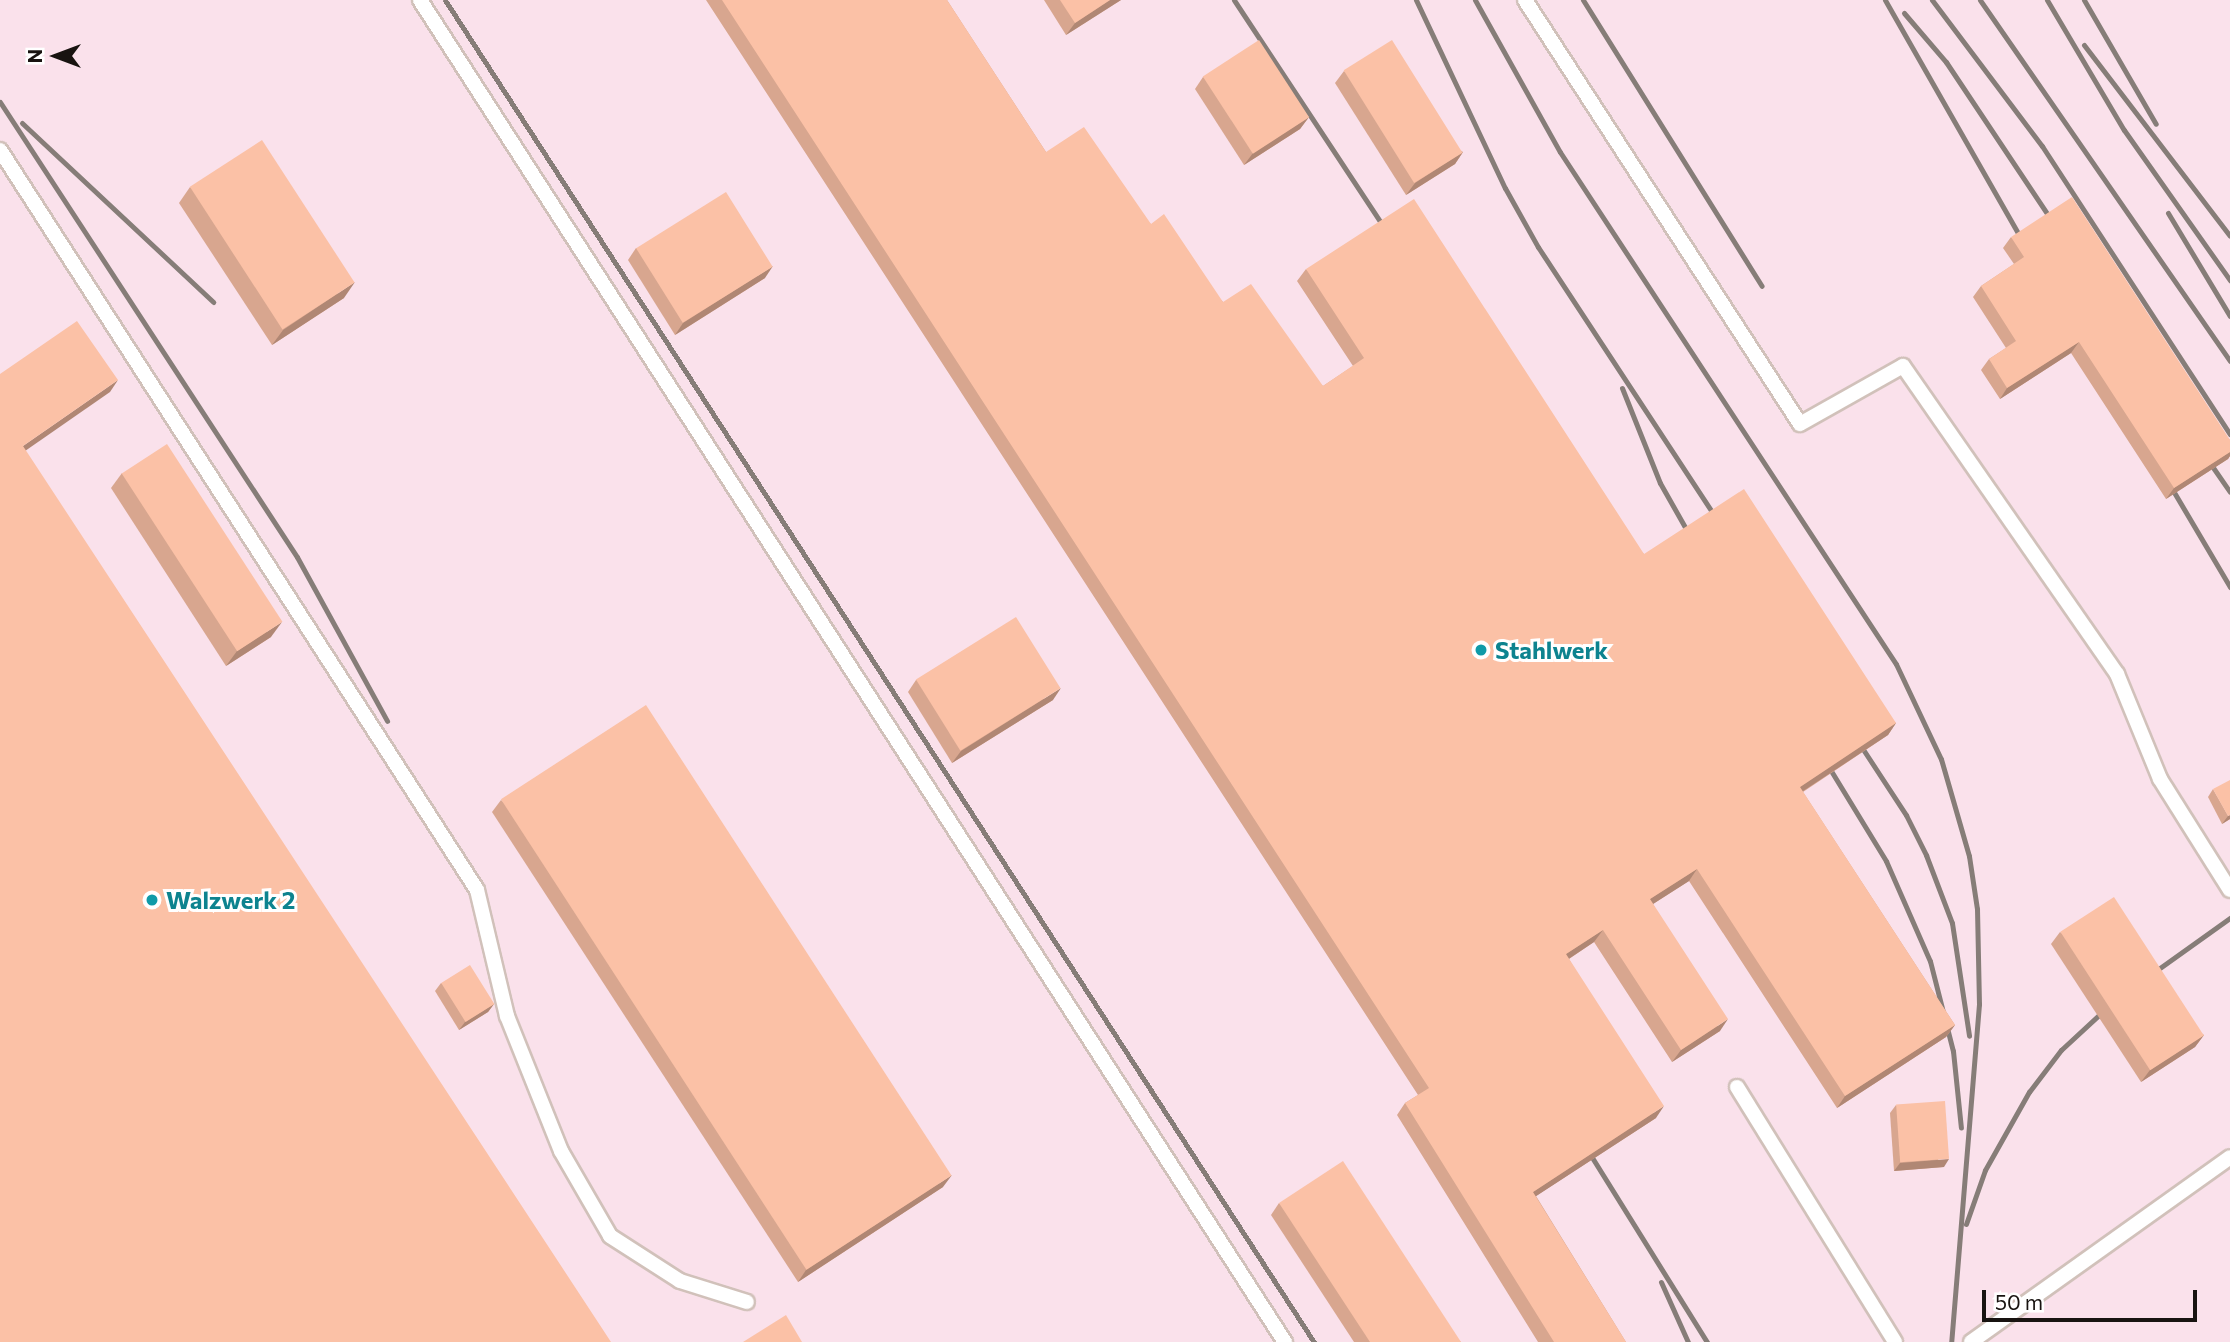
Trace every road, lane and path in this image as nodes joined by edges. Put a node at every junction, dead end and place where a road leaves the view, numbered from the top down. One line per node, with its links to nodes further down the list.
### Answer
1 (420, 0): 9 (lane)
2 (1525, 0): 4 (lane)
3 (0, 150): 7 (lane)
4 (2230, 890)
5 (1737, 1087): 10 (lane)
6 (2230, 1157): 8 (lane)
7 (747, 1302)
8 (1977, 1340)
9 (1285, 1342)
10 (1895, 1342)

